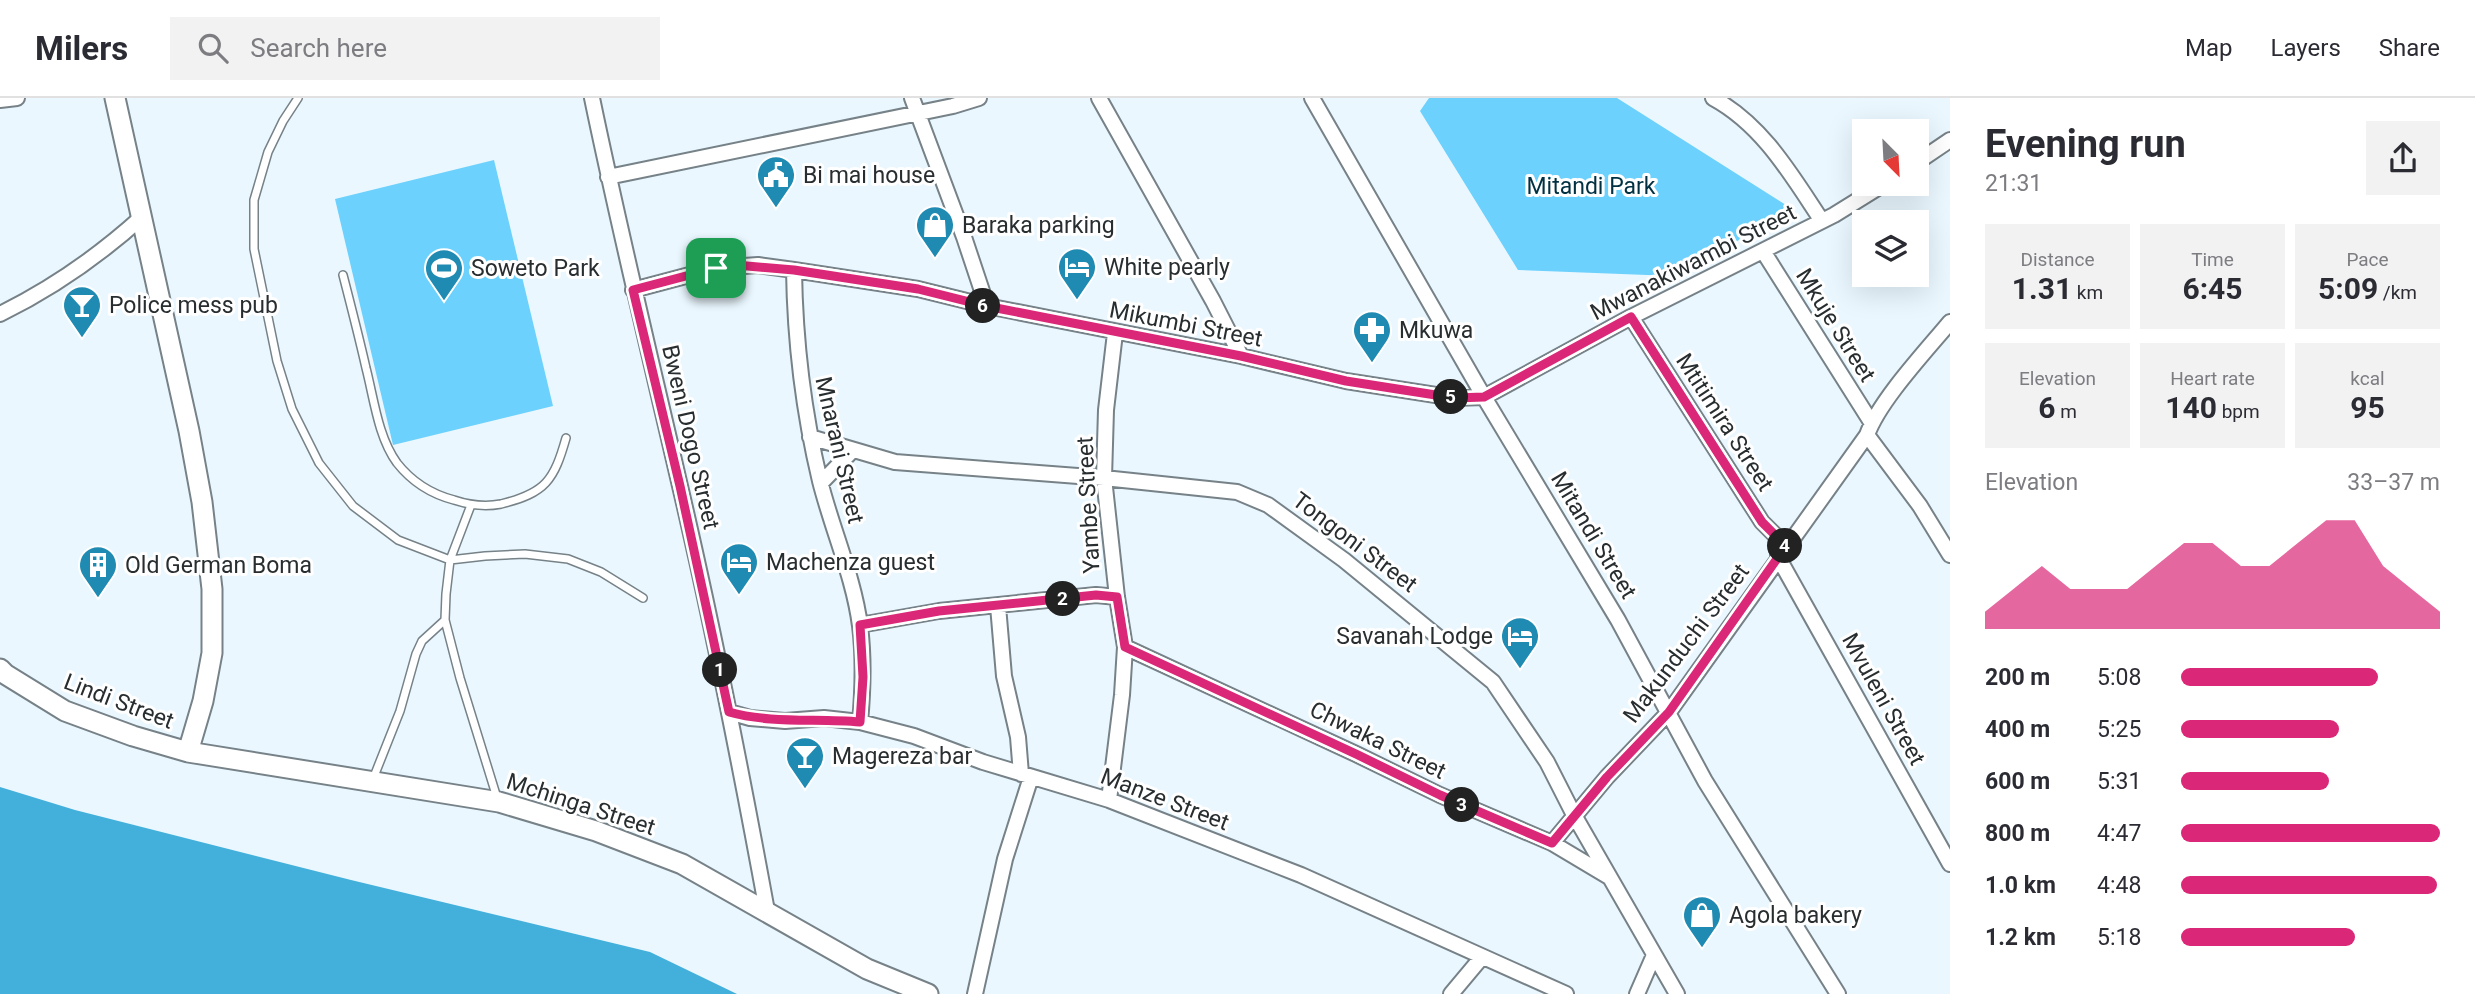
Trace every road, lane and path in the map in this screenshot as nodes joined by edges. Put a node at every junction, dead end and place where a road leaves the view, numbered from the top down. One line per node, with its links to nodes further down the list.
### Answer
1 (17, 98): 9 (street)
2 (115, 98): 15 (main road)
3 (298, 98): 37 (lane)
4 (593, 98): 13 (street, Bweni Dogo Street)
5 (979, 98): 10 (street)
6 (1100, 98): 26 (street)
7 (1312, 98): 27 (street, Mitandi Street)
8 (1713, 98): 16 (street)
9 (0, 100)
10 (915, 105): 13 (street); 21 (street)
11 (1950, 140): 12 (street)
12 (1929, 154)
13 (608, 177): 20 (street, Bweni Dogo Street)
14 (1864, 196): 16 (street, Mwanakiwambi Street)
15 (143, 216): 22 (street); 48 (main road)
16 (1822, 221): 17 (street, Mwanakiwambi Street)
17 (1763, 251): 23 (street, Mwanakiwambi Street); 28 (street, Mkuje Street)
18 (794, 270): 20 (street, Mikumbi Street); 21 (street, Mikumbi Street); 29 (street, Mnarani Street)
19 (343, 275): 34 (lane)
20 (633, 290): 45 (street, Bweni Dogo Street)
21 (986, 306): 25 (street, Mikumbi Street)
22 (0, 314)
23 (1631, 317): 27 (street, Mwanakiwambi Street); 35 (street, Mtitimira Street)
24 (1950, 322): 28 (street, Makunduchi Street)
25 (1115, 333): 26 (street, Mikumbi Street); 32 (street, Yambe Street)
26 (1241, 356): 27 (street, Mikumbi Street)
27 (1484, 397): 46 (street, Mitandi Street)
28 (1869, 429): 35 (street, Makunduchi Street); 36 (street, Mkuje Street)
29 (810, 437): 31 (street, Tongoni Street); 33 (street, Mnarani Street)
30 (566, 438): 34 (lane)
31 (853, 450): 32 (street, Tongoni Street); 33 (street)
32 (1104, 478): 38 (street, Yambe Street); 53 (street, Tongoni Street)
33 (821, 483): 42 (street, Mnarani Street)
34 (471, 505): 37 (lane)
35 (1782, 552): 46 (street, Makunduchi Street); 55 (street, Mvuleni Street)
36 (1950, 555)
37 (450, 560): 39 (lane); 41 (lane)
38 (1117, 597): 40 (street); 43 (street, Yambe Street)
39 (643, 598)
40 (998, 606): 42 (street); 49 (street)
41 (445, 620): 50 (lane); 52 (lane)
42 (860, 625): 47 (street, Mnarani Street)
43 (1125, 647): 51 (street, Yambe Street); 54 (street, Chwaka Street)
44 (0, 668): 48 (main road, Lindi Street)
45 (729, 712): 47 (street, Manze Street); 57 (street, Bweni Dogo Street)
46 (1669, 712): 53 (street, Makunduchi Street); 66 (street, Mitandi Street)
47 (860, 722): 49 (street, Manze Street)
48 (188, 752): 50 (main road, Mchinga Street)
49 (1026, 775): 51 (street, Manze Street); 61 (street)
50 (372, 781): 52 (main road, Mchinga Street)
51 (1109, 800): 59 (street, Manze Street)
52 (499, 802): 57 (main road, Mchinga Street)
53 (1574, 815): 54 (street, Makunduchi Street); 56 (street, Tongoni Street)
54 (1552, 843): 56 (street, Chwaka Street)
55 (1950, 863)
56 (1610, 877): 58 (street, Tongoni Street)
57 (767, 911): 60 (main road, Mchinga Street)
58 (1654, 955): 64 (street); 65 (street, Tongoni Street)
59 (1482, 957): 62 (street); 63 (street, Manze Street)
60 (928, 994)
61 (975, 994)
62 (1451, 994)
63 (1566, 994)
64 (1637, 994)
65 (1676, 994)
66 (1838, 994)

